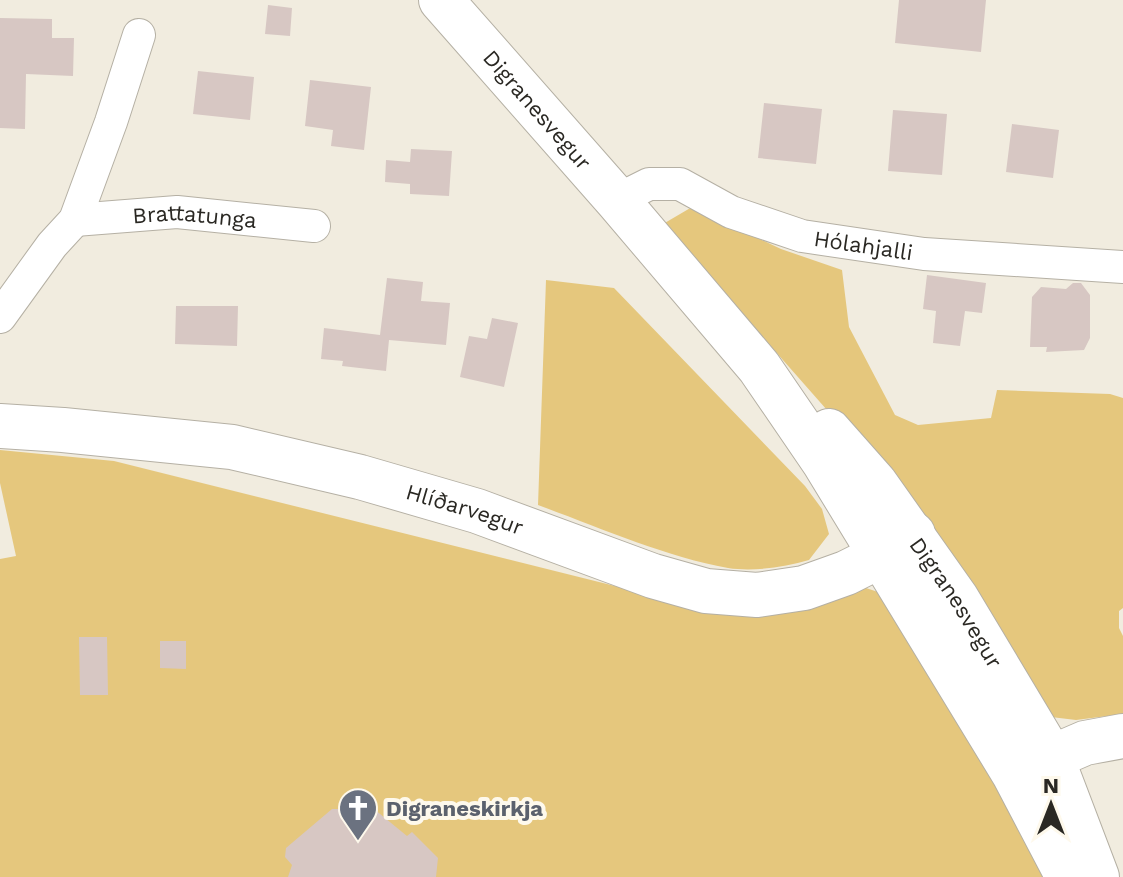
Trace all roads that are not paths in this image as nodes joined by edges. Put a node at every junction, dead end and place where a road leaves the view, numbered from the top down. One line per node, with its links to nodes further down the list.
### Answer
1 (441, 0): 3 (street, Digranesvegur)
2 (139, 35): 4 (street)
3 (617, 200): 6 (street, Hólahjalli); 9 (street, Digranesvegur)
4 (75, 220): 5 (street, Brattatunga); 7 (street)
5 (314, 226)
6 (1123, 267)
7 (0, 317)
8 (0, 426): 9 (street, Hlíðarvegur)
9 (896, 545): 11 (street, Digranesvegur)
10 (1123, 736): 11 (street)
11 (1033, 765): 12 (street, Digranesvegur); 13 (street, Digranesvegur)
12 (1068, 877)
13 (1097, 877)

